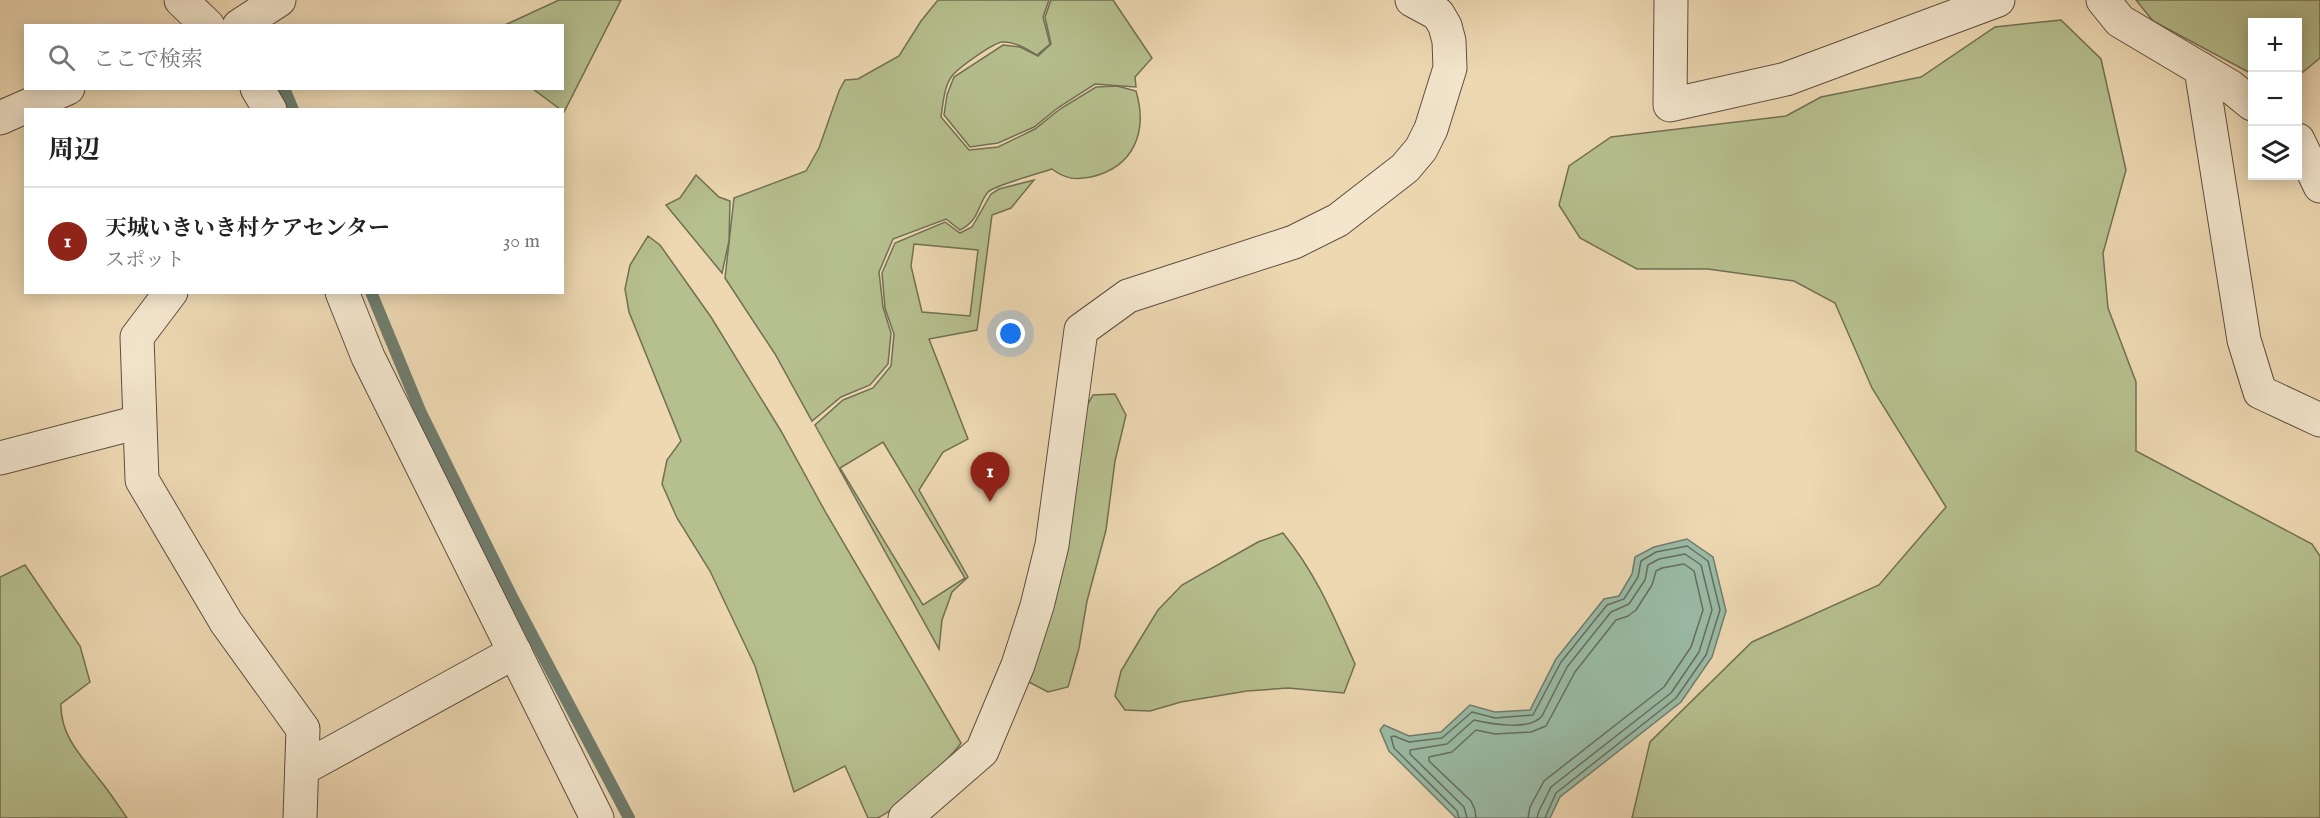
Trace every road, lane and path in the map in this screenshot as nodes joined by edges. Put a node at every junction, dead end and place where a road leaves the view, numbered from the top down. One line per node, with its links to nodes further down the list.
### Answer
1 (181, 0): 7 (street)
2 (279, 0): 8 (street)
3 (1412, 0): 24 (street)
4 (1671, 0): 5 (street)
5 (1998, 0)
6 (2103, 0): 9 (street)
7 (206, 24)
8 (242, 24)
9 (2201, 69): 11 (street); 17 (street)
10 (63, 90): 12 (street)
11 (2248, 100)
12 (0, 118)
13 (2302, 148): 14 (street)
14 (2320, 186)
15 (169, 294): 18 (street)
16 (343, 294): 20 (street)
17 (2320, 420)
18 (140, 422): 19 (street); 21 (street)
19 (0, 458)
20 (515, 652): 21 (street); 23 (street)
21 (302, 769): 22 (street)
22 (300, 818)
23 (597, 818)
24 (904, 818)

